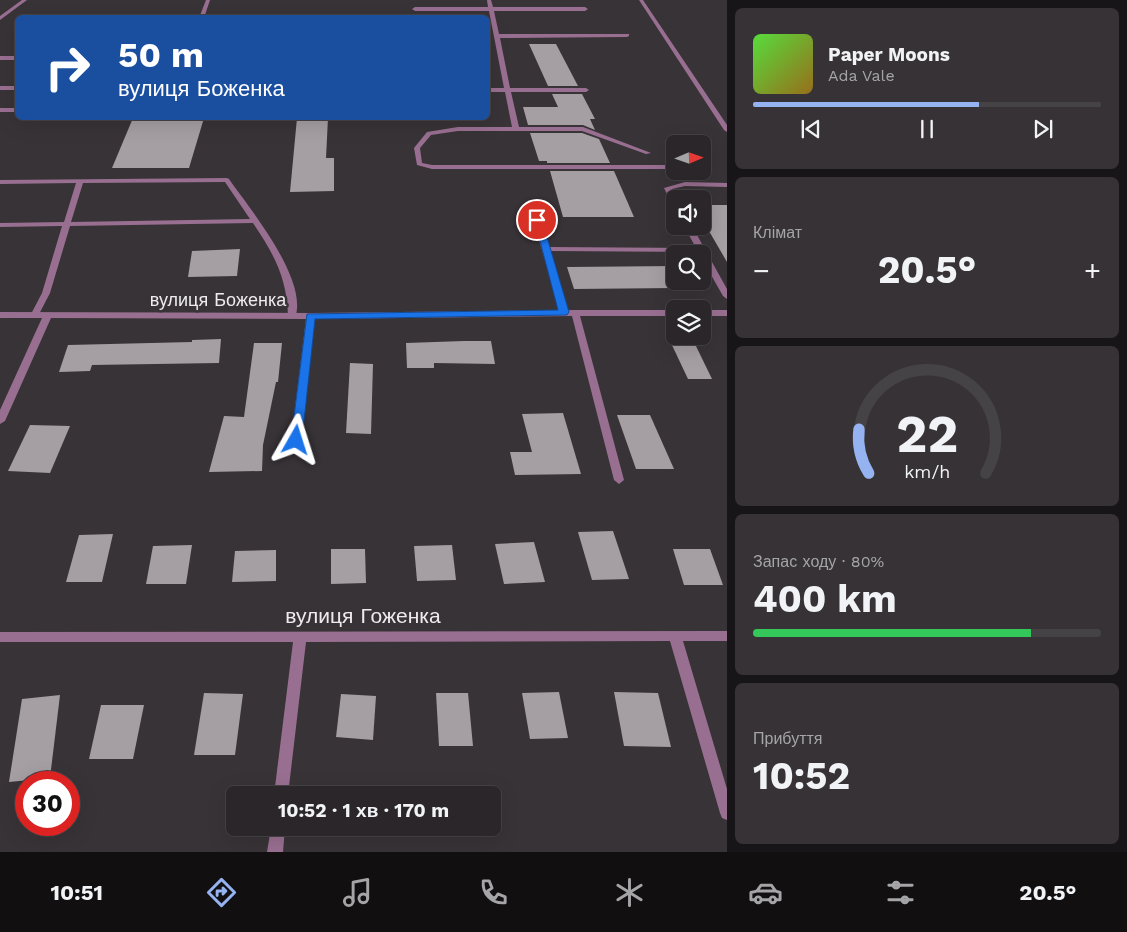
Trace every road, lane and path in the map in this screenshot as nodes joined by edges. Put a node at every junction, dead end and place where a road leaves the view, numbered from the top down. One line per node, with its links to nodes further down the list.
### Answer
1 (25, 0): 9 (street)
2 (208, 0): 8 (street)
3 (489, 0): 6 (street)
4 (641, 0): 22 (street)
5 (415, 9): 6 (street)
6 (491, 9): 7 (street); 11 (street)
7 (585, 10)
8 (202, 15)
9 (0, 18)
10 (626, 35): 11 (street)
11 (496, 36): 17 (street)
12 (0, 58): 13 (street)
13 (15, 58)
14 (0, 88): 15 (street)
15 (15, 88)
16 (490, 90): 17 (street)
17 (508, 90): 18 (street); 21 (street)
18 (586, 90)
19 (0, 110): 20 (street)
20 (15, 110)
21 (516, 129): 23 (street); 24 (street)
22 (727, 130)
23 (648, 153)
24 (666, 167)
25 (80, 181): 26 (street); 30 (street); 31 (street)
26 (0, 182)
27 (727, 185): 28 (street)
28 (669, 190)
29 (537, 220): 33 (street)
30 (254, 221): 31 (street); 45 (street)
31 (68, 224): 32 (street); 43 (street)
32 (0, 225)
33 (545, 249): 34 (street); 37 (street)
34 (666, 250)
35 (711, 267): 36 (street)
36 (727, 296)
37 (564, 312): 38 (street, вулиця Боженка); 46 (street, вулиця Боженка)
38 (575, 312): 39 (street, вулиця Боженка); 49 (street)
39 (666, 313)
40 (711, 313): 41 (street)
41 (727, 313)
42 (0, 316): 43 (street, вулиця Боженка)
43 (34, 316): 44 (street, вулиця Боженка)
44 (47, 316): 45 (street, вулиця Боженка); 47 (street)
45 (292, 316): 46 (street, вулиця Боженка)
46 (310, 316): 48 (street)
47 (0, 421)
48 (296, 440)
49 (619, 480)
50 (300, 636): 51 (street, вулиця Гоженка); 53 (street, вулиця Гоженка); 54 (street)
51 (675, 636): 52 (street, вулиця Гоженка); 55 (street)
52 (727, 636)
53 (0, 637)
54 (283, 786)
55 (727, 813)
56 (277, 836): 57 (street)
57 (275, 852)

